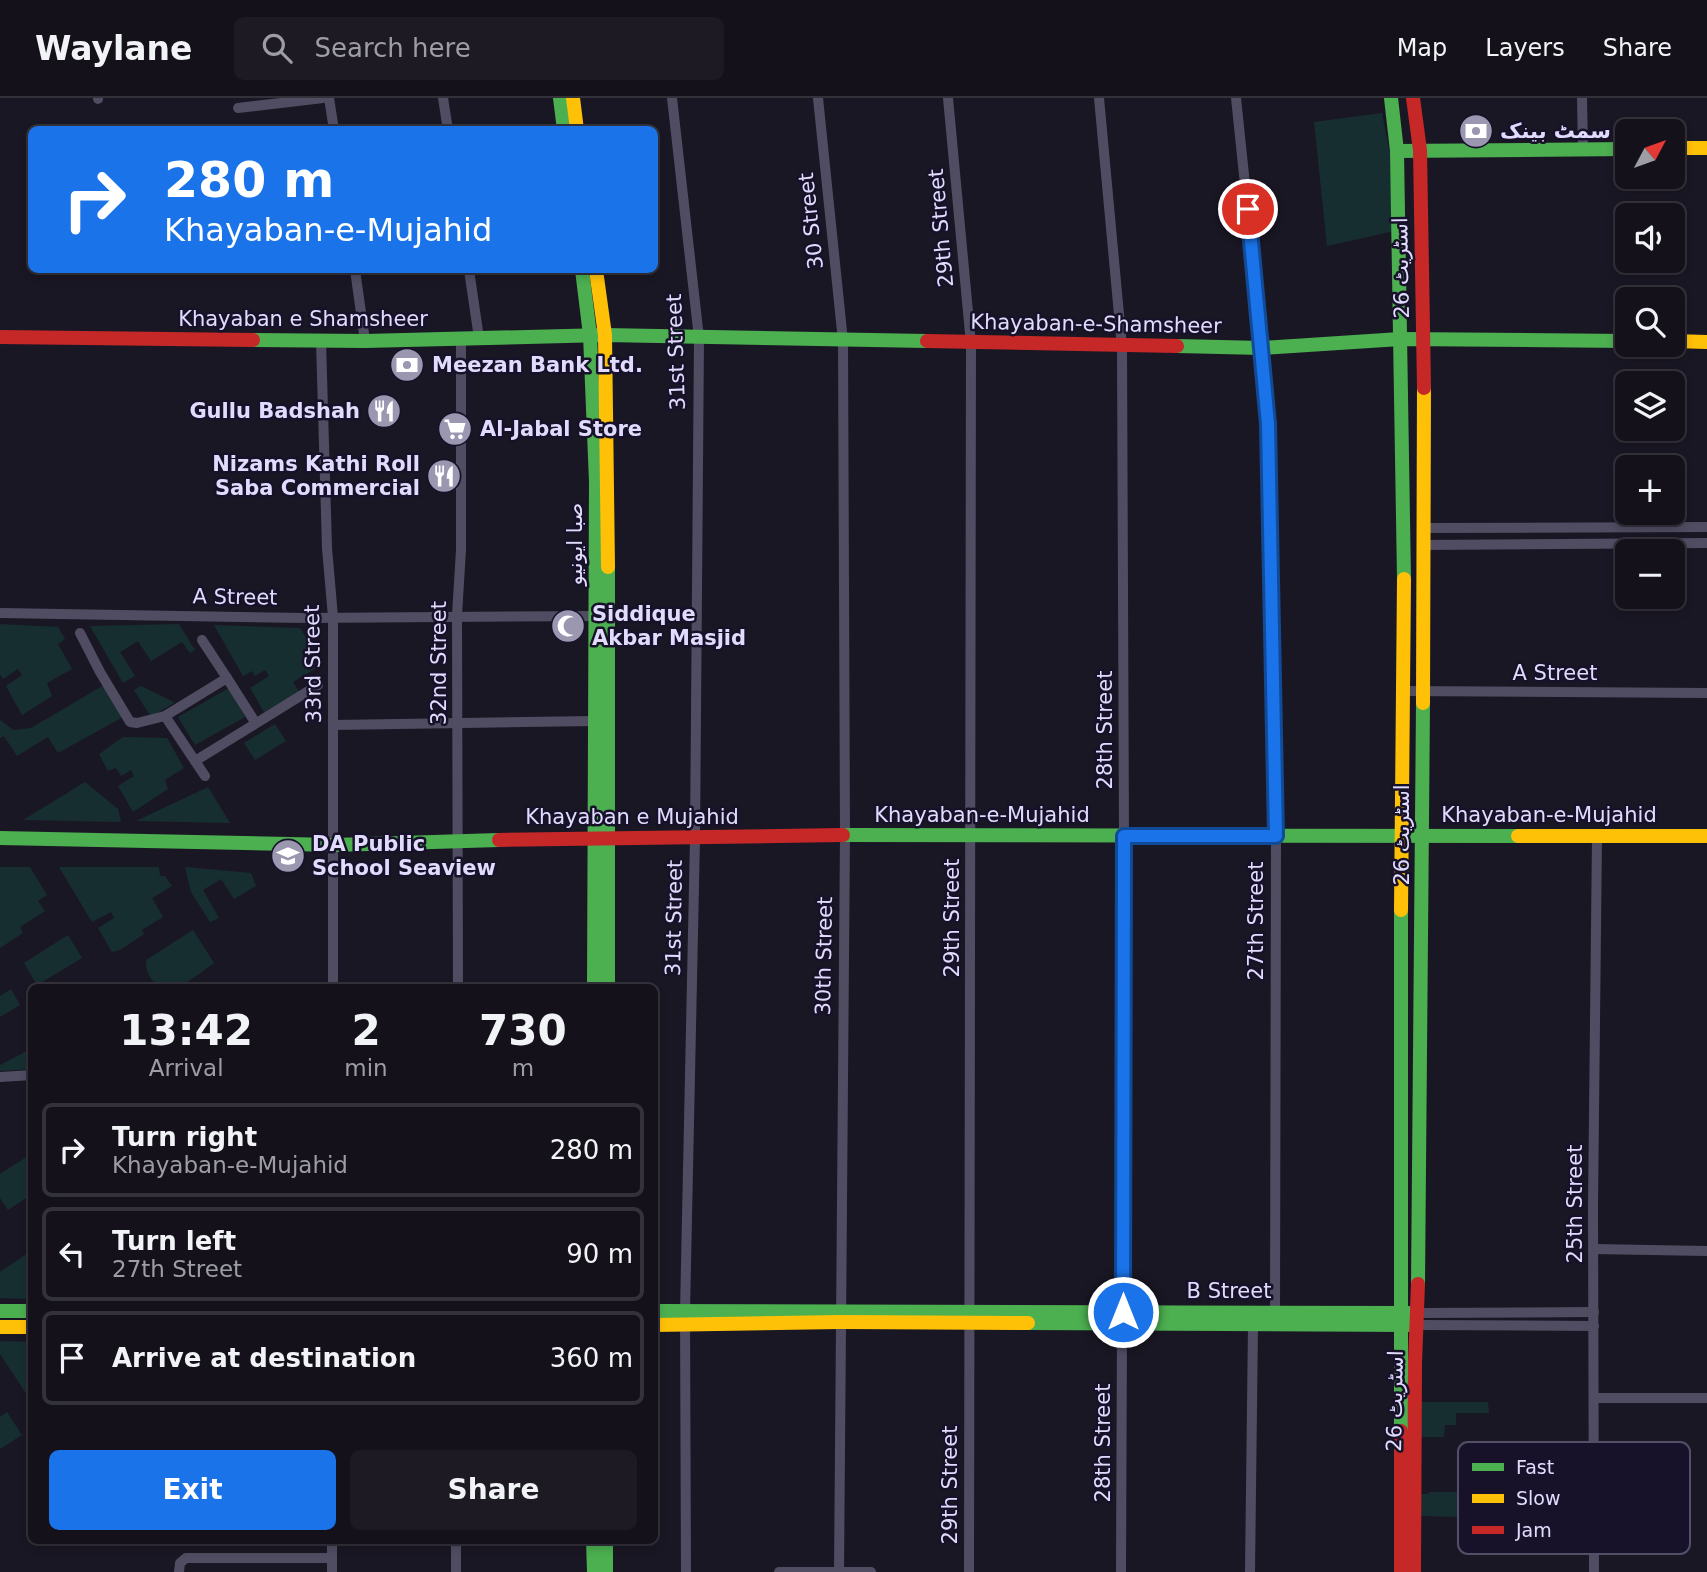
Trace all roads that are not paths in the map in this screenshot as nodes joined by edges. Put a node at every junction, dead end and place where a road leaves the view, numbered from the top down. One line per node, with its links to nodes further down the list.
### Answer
1 (323, 98): 14 (street)
2 (329, 98): 15 (street)
3 (443, 98): 16 (street)
4 (560, 98): 17 (main road)
5 (573, 98): 18 (main road)
6 (672, 98): 32 (street, 31st Street)
7 (818, 98): 38 (street, 30 Street)
8 (948, 98): 42 (street, 29th Street)
9 (1099, 98): 43 (street, 28th Street)
10 (1236, 98): 44 (street, 27th Street)
11 (1391, 98): 23 (main road, اسٹریٹ 26)
12 (1413, 98): 24 (main road, اسٹریٹ 26)
13 (1582, 98): 21 (street)
14 (237, 108)
15 (333, 126)
16 (447, 126)
17 (564, 126)
18 (576, 126)
19 (1685, 148): 20 (main road)
20 (1707, 148)
21 (1583, 149): 22 (main road); 24 (main road)
22 (1615, 149)
23 (1397, 150): 24 (main road); 34 (main road, اسٹریٹ 26)
24 (1420, 150): 35 (main road, اسٹریٹ 26)
25 (355, 273): 37 (street)
26 (469, 273): 31 (street)
27 (583, 273): 29 (main road, صبا ایونیو)
28 (596, 273): 29 (main road, صبا ایونیو)
29 (598, 335): 31 (main road, Khayaban e Shamsheer); 32 (main road, Khayaban-e-Shamsheer); 51 (main road, صبا ایونیو); 76 (main road, صبا ایونیو)
30 (0, 337): 36 (main road, Khayaban e Shamsheer)
31 (480, 338): 33 (main road, Khayaban e Shamsheer)
32 (699, 338): 38 (main road, Khayaban-e-Shamsheer); 77 (street, 31st Street)
33 (461, 340): 37 (main road, Khayaban e Shamsheer); 50 (street, 32nd Street)
34 (1400, 340): 35 (main road, Khayaban-e-Shamsheer); 44 (main road, Khayaban-e-Shamsheer); 57 (main road, اسٹریٹ 26)
35 (1424, 340): 39 (main road, Khayaban-e-Shamsheer); 46 (main road, اسٹریٹ 26)
36 (321, 341): 37 (main road, Khayaban e Shamsheer); 52 (street, 33rd Street)
37 (365, 341)
38 (843, 341): 42 (main road, Khayaban-e-Shamsheer); 67 (street, 30th Street)
39 (1615, 341)
40 (1685, 341): 41 (main road)
41 (1707, 342)
42 (971, 344): 43 (main road, Khayaban-e-Shamsheer); 68 (street, 29th Street)
43 (1122, 347): 44 (main road, Khayaban-e-Shamsheer); 69 (street, 28th Street)
44 (1262, 348): 70 (street, 27th Street)
45 (1707, 527): 46 (street)
46 (1423, 528): 48 (main road, اسٹریٹ 26)
47 (1707, 543): 48 (street)
48 (1423, 545): 58 (main road, اسٹریٹ 26)
49 (0, 613): 52 (street, A Street)
50 (457, 615): 51 (street, A Street); 52 (street, A Street); 63 (street, 32nd Street)
51 (596, 616): 61 (main road, صبا ایونیو)
52 (333, 617): 64 (street, 33rd Street)
53 (80, 633): 60 (street)
54 (202, 640): 55 (street)
55 (226, 678): 60 (street); 62 (street)
56 (318, 685): 62 (street)
57 (1402, 691): 58 (street, A Street); 71 (main road, اسٹریٹ 26)
58 (1422, 691): 59 (street, A Street); 72 (main road, اسٹریٹ 26)
59 (1707, 693)
60 (166, 716): 65 (street)
61 (595, 721): 63 (street); 76 (main road, صبا ایونیو)
62 (256, 722): 65 (street)
63 (458, 723): 64 (street); 78 (street, 32nd Street)
64 (333, 725): 79 (street, 33rd Street)
65 (195, 761): 66 (street)
66 (205, 776)
67 (845, 835): 68 (main road, Khayaban-e-Mujahid); 77 (main road, Khayaban e Mujahid); 92 (street, 30th Street)
68 (972, 835): 69 (main road, Khayaban-e-Mujahid); 94 (street, 29th Street)
69 (1124, 836): 70 (main road, Khayaban-e-Mujahid); 95 (street, 28th Street)
70 (1276, 836): 71 (main road, Khayaban-e-Mujahid); 96 (street, 27th Street)
71 (1401, 836): 72 (main road, Khayaban-e-Mujahid); 97 (main road, اسٹریٹ 26)
72 (1423, 836): 73 (main road, Khayaban-e-Mujahid); 98 (main road, اسٹریٹ 26)
73 (1597, 836): 74 (main road, Khayaban-e-Mujahid); 86 (street, 25th Street)
74 (1707, 836)
75 (0, 838): 79 (main road, Khayaban e Mujahid)
76 (602, 838): 77 (main road, Khayaban e Mujahid); 78 (main road, Khayaban e Mujahid); 82 (main road, صبا ایونیو); 83 (main road, صبا ایونیو)
77 (695, 838): 93 (street, 31st Street)
78 (458, 840): 79 (main road, Khayaban e Mujahid); 81 (street, 32nd Street)
79 (334, 845): 80 (street, 33rd Street)
80 (333, 984)
81 (458, 984)
82 (594, 984)
83 (608, 984)
84 (28, 1075): 85 (street)
85 (0, 1077)
86 (1594, 1249): 87 (street); 91 (street, 25th Street)
87 (1707, 1251)
88 (0, 1311): 89 (main road)
89 (28, 1311)
90 (658, 1312): 93 (main road, B Street)
91 (1594, 1312): 98 (street, B Street); 101 (street, 25th Street)
92 (840, 1316): 93 (main road, B Street); 94 (main road, B Street); 120 (street, 30th Street)
93 (686, 1318): 99 (main road, B Street); 118 (street, 31st Street)
94 (969, 1318): 95 (main road, B Street); 122 (street, 29th Street)
95 (1123, 1319): 96 (main road, B Street); 100 (main road, B Street); 123 (street, 28th Street)
96 (1275, 1319): 97 (main road, B Street); 100 (main road, B Street)
97 (1401, 1319): 98 (main road, B Street); 125 (main road, اسٹریٹ 26)
98 (1418, 1319): 101 (street, B Street); 126 (main road, اسٹریٹ 26)
99 (658, 1324)
100 (1253, 1325): 124 (street)
101 (1594, 1326): 104 (street, 25th Street)
102 (0, 1327): 103 (main road)
103 (28, 1327)
104 (1594, 1398): 105 (street); 106 (street, 25th Street)
105 (1707, 1398)
106 (1594, 1442)
107 (332, 1544): 112 (street)
108 (456, 1544): 115 (street)
109 (593, 1544): 116 (main road)
110 (606, 1544): 117 (main road)
111 (1594, 1554): 127 (street, 25th Street)
112 (332, 1558): 113 (street); 114 (street)
113 (179, 1572)
114 (332, 1572)
115 (456, 1572)
116 (594, 1572)
117 (606, 1572)
118 (686, 1572)
119 (779, 1572): 120 (street)
120 (839, 1572): 121 (street)
121 (871, 1572)
122 (969, 1572)
123 (1121, 1572)
124 (1250, 1572)
125 (1401, 1572)
126 (1414, 1572)
127 (1594, 1572)

